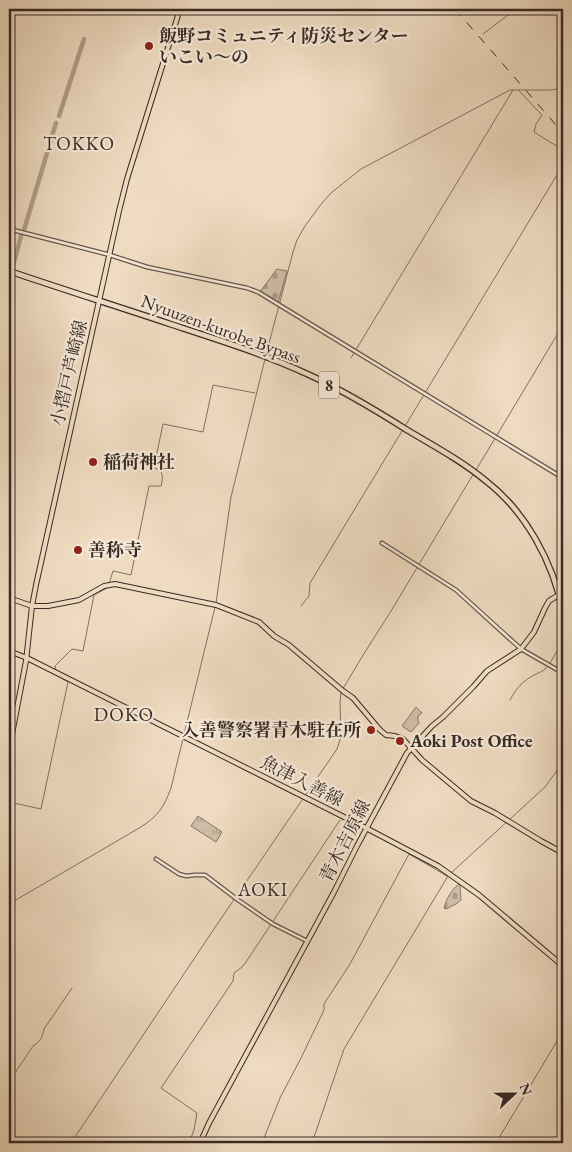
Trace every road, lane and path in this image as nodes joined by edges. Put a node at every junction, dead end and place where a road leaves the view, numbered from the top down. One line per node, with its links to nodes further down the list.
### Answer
1 (180, 9): 3 (main road, 小摺戸芦崎線)
2 (9, 229): 3 (street)
3 (110, 255): 5 (main road, 小摺戸芦崎線); 6 (street)
4 (9, 271): 5 (highway, Nyuuzen-kurobe Bypass / 8)
5 (100, 301): 8 (highway, Nyuuzen-kurobe Bypass / 8); 10 (main road, 小摺戸芦崎線)
6 (563, 478)
7 (382, 544): 12 (street)
8 (561, 594): 11 (highway, Nyuuzen-kurobe Bypass / 8); 12 (main road, 青木吉原線)
9 (9, 598): 10 (main road)
10 (32, 606): 14 (main road, 小摺戸芦崎線); 16 (main road)
11 (563, 612)
12 (521, 649): 15 (street); 16 (main road, 青木吉原線)
13 (9, 651): 14 (main road, 魚津入善線)
14 (27, 658): 17 (main road, 小摺戸芦崎線); 18 (main road, 魚津入善線)
15 (563, 674)
16 (411, 748): 18 (main road, 青木吉原線); 19 (main road)
17 (9, 750)
18 (366, 828): 21 (main road, 青木吉原線); 22 (main road, 魚津入善線)
19 (563, 852)
20 (156, 859): 21 (street)
21 (307, 941): 23 (main road, 青木吉原線)
22 (563, 966)
23 (200, 1143)

